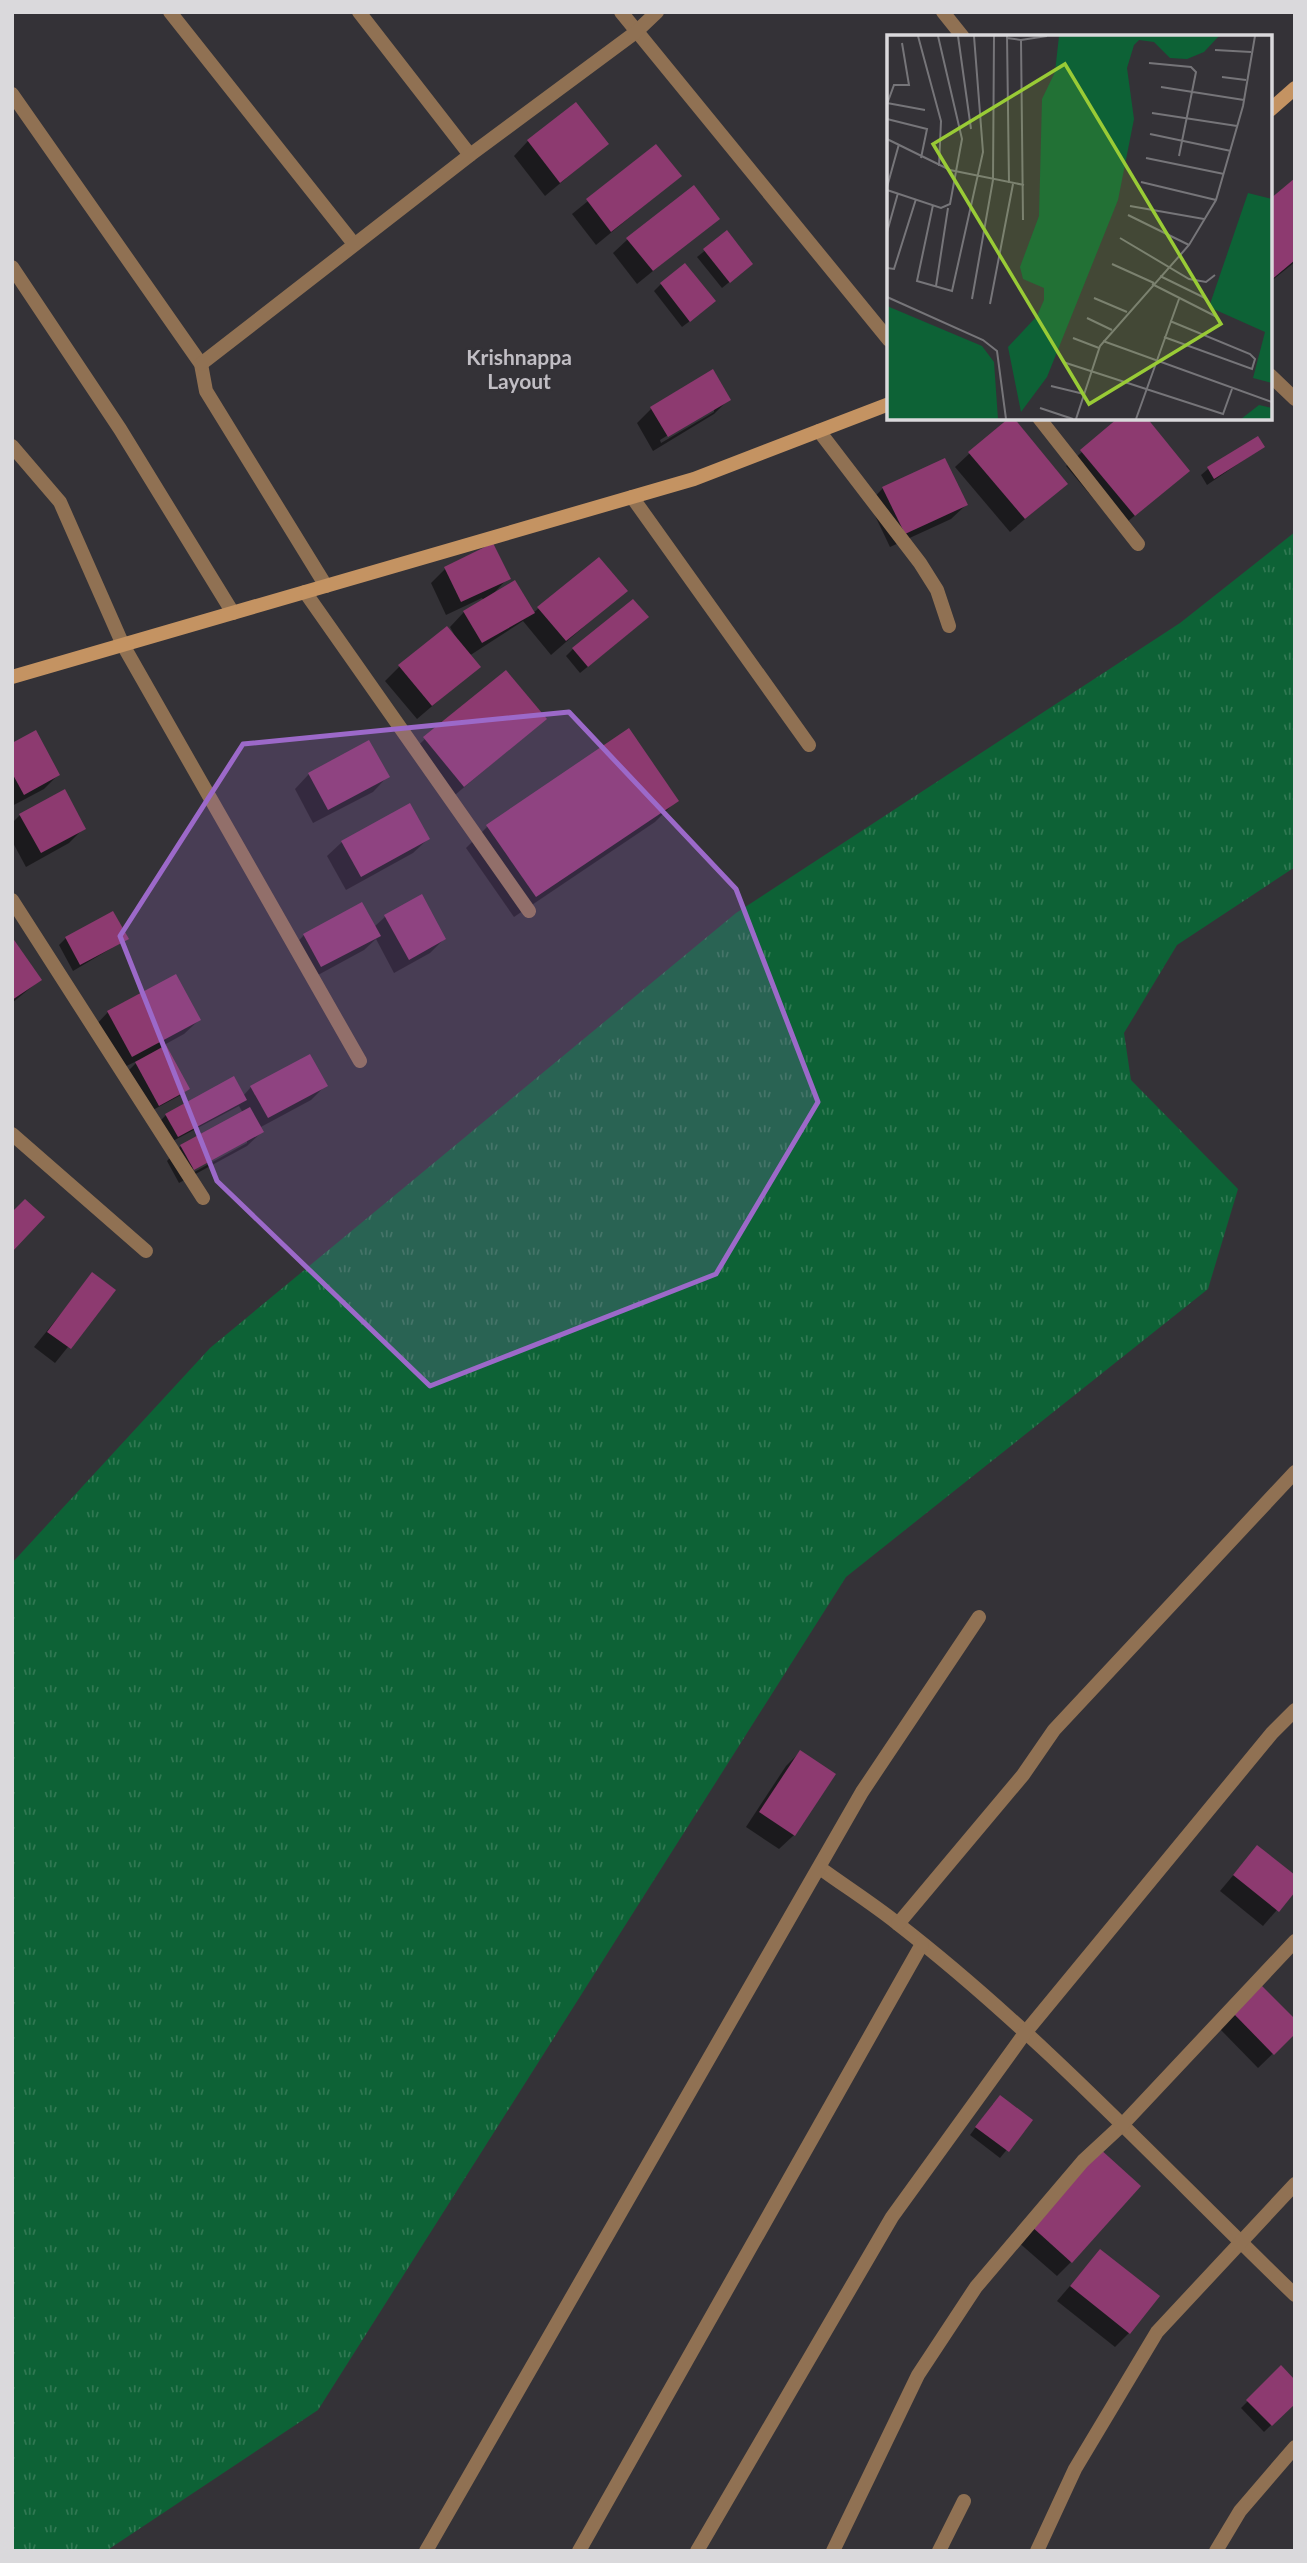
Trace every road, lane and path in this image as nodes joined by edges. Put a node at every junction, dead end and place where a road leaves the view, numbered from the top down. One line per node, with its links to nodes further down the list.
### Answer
1 (170, 12): 12 (street)
2 (359, 12): 11 (street)
3 (621, 12): 6 (street)
4 (657, 12): 6 (street)
5 (943, 12): 7 (street)
6 (636, 32): 11 (street); 14 (street)
7 (961, 35)
8 (1295, 88): 10 (street)
9 (12, 94): 15 (street)
10 (1272, 108)
11 (470, 155): 12 (street)
12 (354, 244): 15 (street)
13 (12, 267): 26 (street)
14 (887, 338)
15 (201, 364): 24 (street)
16 (1272, 377): 17 (street)
17 (1295, 399)
18 (887, 405): 20 (street)
19 (1042, 420): 23 (street)
20 (819, 431): 22 (street); 27 (street)
21 (12, 446): 28 (street)
22 (632, 497): 24 (street); 30 (street)
23 (1138, 544)
24 (326, 586): 25 (street)
25 (305, 592): 26 (street); 32 (street)
26 (233, 613): 28 (street)
27 (949, 626)
28 (123, 645): 29 (street); 33 (street)
29 (12, 677)
30 (809, 745)
31 (12, 900): 35 (street)
32 (529, 911)
33 (360, 1060)
34 (12, 1134): 36 (street)
35 (203, 1198)
36 (146, 1251)
37 (1295, 1472): 41 (street)
38 (979, 1616): 40 (street)
39 (1295, 1710): 44 (street)
40 (820, 1868): 41 (street); 51 (street)
41 (898, 1924): 43 (street)
42 (1295, 1941): 45 (street)
43 (922, 1944): 44 (street); 52 (street)
44 (1025, 2033): 45 (street); 53 (street)
45 (1123, 2124): 47 (street); 54 (street)
46 (1295, 2184): 47 (street)
47 (1240, 2243): 48 (street); 56 (street)
48 (1295, 2295)
49 (1295, 2447): 57 (street)
50 (964, 2501): 55 (street)
51 (426, 2551)
52 (579, 2551)
53 (697, 2551)
54 (833, 2551)
55 (939, 2551)
56 (1037, 2551)
57 (1216, 2551)

